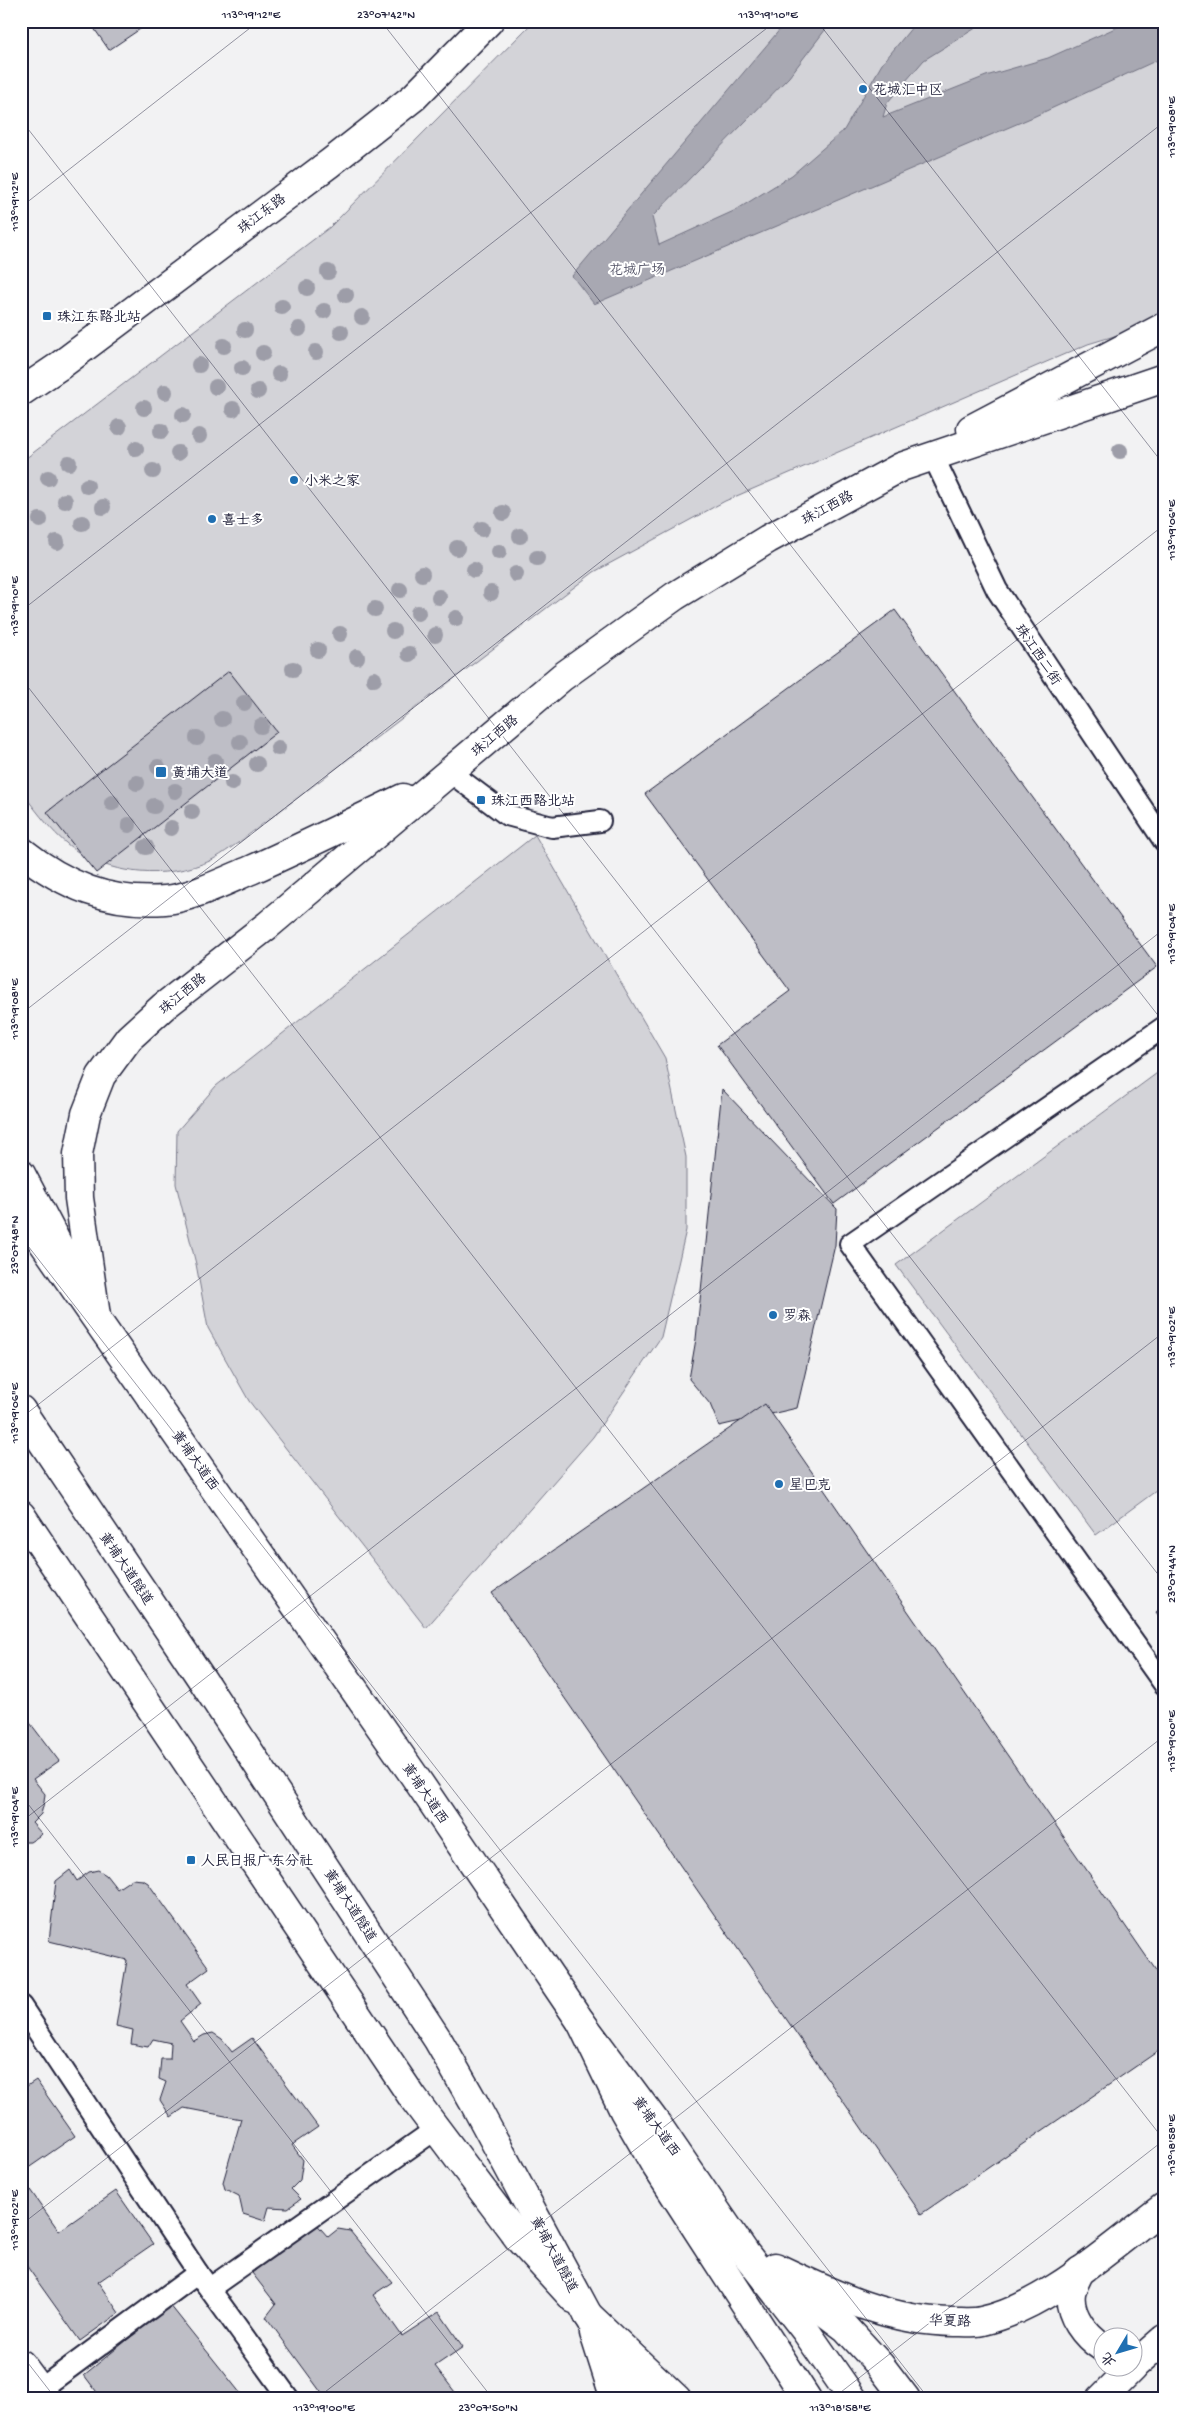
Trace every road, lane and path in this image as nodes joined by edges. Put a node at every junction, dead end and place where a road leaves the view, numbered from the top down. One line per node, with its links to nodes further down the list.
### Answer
1 (489, 21): 3 (main road, 珠江东路)
2 (1164, 327): 8 (main road)
3 (58, 367): 5 (main road, 珠江东路); 6 (main road)
4 (1164, 378): 7 (main road, 珠江西路)
5 (21, 392)
6 (21, 403)
7 (933, 456): 8 (main road, 珠江西路); 11 (lane, 珠江西二街)
8 (901, 467): 9 (main road, 珠江西路)
9 (445, 776): 10 (lane); 12 (main road); 16 (main road, 珠江西路)
10 (600, 820)
11 (1164, 841)
12 (21, 851)
13 (1164, 1027): 19 (lane)
14 (21, 1174): 16 (main road, 黄埔大道西)
15 (21, 1210): 16 (main road)
16 (96, 1316): 21 (main road, 黄埔大道西)
17 (21, 1410): 27 (main road, 黄埔大道隧道)
18 (21, 1515): 22 (main road)
19 (1164, 1684)
20 (21, 2006): 26 (lane)
21 (581, 2022): 24 (main road, 黄埔大道西); 36 (main road)
22 (436, 2129): 26 (lane); 27 (main road)
23 (1164, 2207): 25 (main road, 华夏路)
24 (745, 2252): 25 (main road, 华夏路); 37 (main road, 黄埔大道西); 38 (main road)
25 (1080, 2271): 28 (main road)
26 (204, 2280): 31 (lane); 32 (lane)
27 (588, 2315): 33 (main road); 34 (main road); 35 (main road)
28 (1092, 2340)
29 (21, 2364): 31 (main road)
30 (1121, 2378): 39 (main road)
31 (38, 2396)
32 (289, 2399)
33 (615, 2399)
34 (640, 2399)
35 (678, 2399)
36 (807, 2399)
37 (853, 2399)
38 (906, 2399)
39 (1101, 2399)

